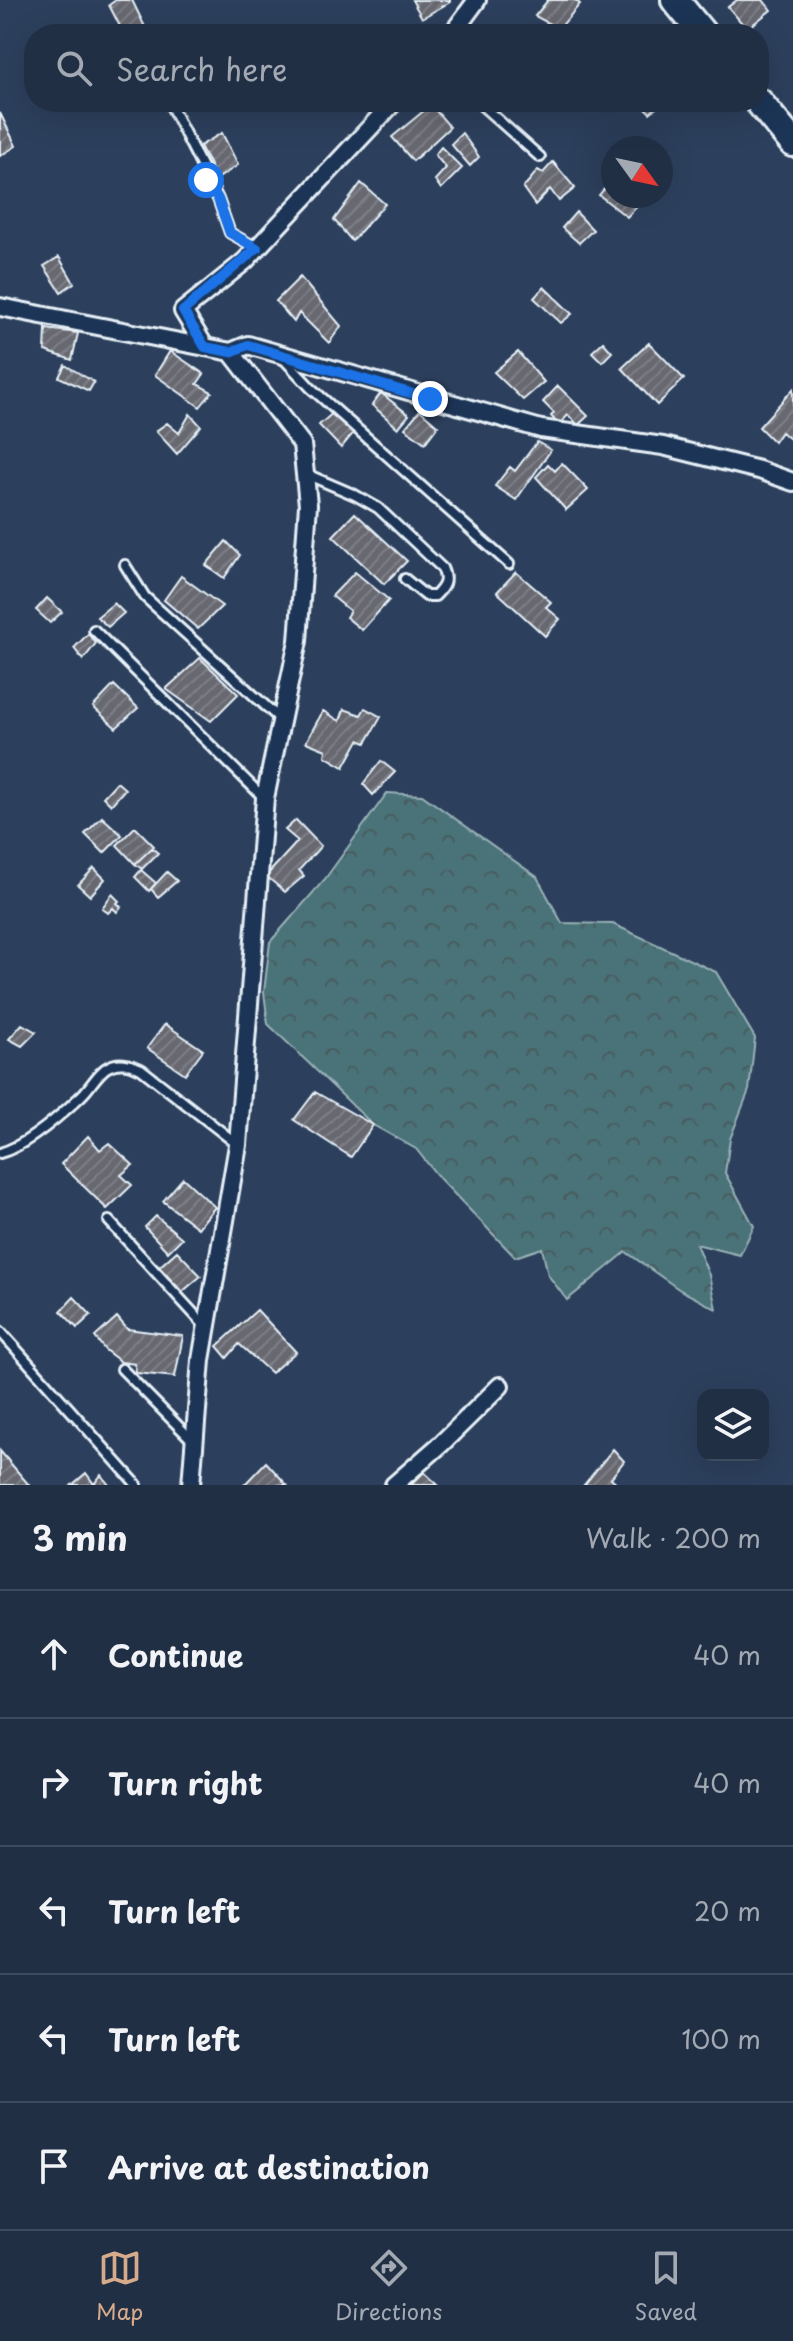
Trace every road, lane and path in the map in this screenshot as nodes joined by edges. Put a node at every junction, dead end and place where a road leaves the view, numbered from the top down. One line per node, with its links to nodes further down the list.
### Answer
1 (477, 0): 3 (street)
2 (675, 0): 4 (main road)
3 (459, 24)
4 (695, 24)
5 (174, 112): 11 (lane)
6 (385, 112): 11 (street)
7 (489, 112): 10 (lane)
8 (767, 112): 9 (main road)
9 (793, 143)
10 (540, 157)
11 (257, 248): 13 (street)
12 (0, 307): 13 (street)
13 (205, 347): 14 (street)
14 (231, 352): 15 (street); 16 (street)
15 (280, 355): 17 (street); 18 (lane)
16 (305, 474): 20 (lane); 22 (street)
17 (793, 482)
18 (509, 564)
19 (125, 565): 22 (lane)
20 (405, 579)
21 (94, 630): 23 (lane)
22 (281, 720): 23 (street)
23 (265, 798): 24 (street)
24 (238, 1145): 25 (lane); 27 (street)
25 (0, 1153)
26 (109, 1221): 27 (lane)
27 (207, 1327): 31 (street)
28 (0, 1331): 32 (lane)
29 (122, 1369): 31 (lane)
30 (500, 1386): 34 (street)
31 (193, 1441): 33 (street)
32 (137, 1485)
33 (191, 1485)
34 (394, 1485)

